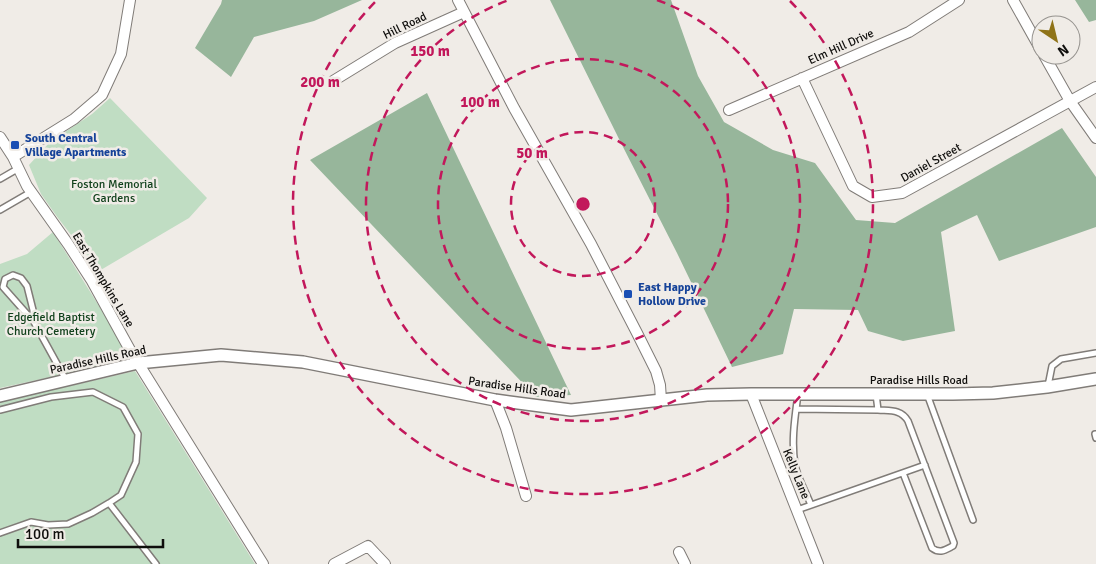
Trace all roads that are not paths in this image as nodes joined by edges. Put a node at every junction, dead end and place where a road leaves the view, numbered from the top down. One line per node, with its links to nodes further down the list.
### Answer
1 (130, 0): 15 (street)
2 (458, 0): 5 (street)
3 (959, 0): 8 (street, Elm Hill Drive)
4 (1012, 0): 6 (street)
5 (464, 12): 9 (street, Hill Road); 33 (street)
6 (1031, 33)
7 (1050, 65): 11 (street)
8 (802, 78): 11 (street, Daniel Street); 12 (street, Elm Hill Drive)
9 (333, 81)
10 (1096, 87): 11 (street, Daniel Street)
11 (1070, 101): 14 (street)
12 (729, 110)
13 (0, 137): 15 (street, East Thompkins Lane)
14 (1096, 138)
15 (13, 157): 16 (street, East Thompkins Lane)
16 (19, 168): 17 (lane); 18 (street, East Thompkins Lane)
17 (0, 179)
18 (31, 192): 19 (lane); 22 (street, East Thompkins Lane)
19 (0, 210)
20 (34, 322): 20 (lane); 24 (lane)
21 (1096, 353): 25 (lane)
22 (138, 363): 24 (street, Paradise Hills Road); 32 (street, Paradise Hills Road); 50 (street, East Thompkins Lane)
23 (1096, 379): 25 (street, Paradise Hills Road)
24 (66, 380): 31 (street, Paradise Hills Road)
25 (1047, 387): 30 (street, Paradise Hills Road)
26 (751, 394): 27 (street, Paradise Hills Road); 33 (street, Paradise Hills Road); 45 (street, Kelly Lane)
27 (798, 394): 28 (street, Paradise Hills Road); 34 (lane)
28 (834, 394): 29 (street, Paradise Hills Road); 35 (lane)
29 (876, 394): 30 (street, Paradise Hills Road); 37 (lane)
30 (927, 394): 46 (lane)
31 (0, 396)
32 (495, 400): 33 (street, Paradise Hills Road); 42 (street)
33 (662, 400)
34 (796, 409): 35 (lane); 44 (lane)
35 (834, 409): 37 (lane)
36 (0, 410): 43 (lane)
37 (878, 410): 40 (lane)
38 (1096, 434): 39 (lane)
39 (1096, 438)
40 (924, 465): 41 (lane); 41 (lane)
41 (903, 473): 44 (lane)
42 (526, 496)
43 (110, 503): 47 (lane); 49 (lane)
44 (811, 505): 45 (lane)
45 (797, 510): 54 (street, Kelly Lane)
46 (973, 520)
47 (0, 533)
48 (679, 552): 53 (street)
49 (156, 564)
50 (262, 564)
51 (334, 564): 52 (street)
52 (385, 564)
53 (685, 564)
54 (818, 564)

